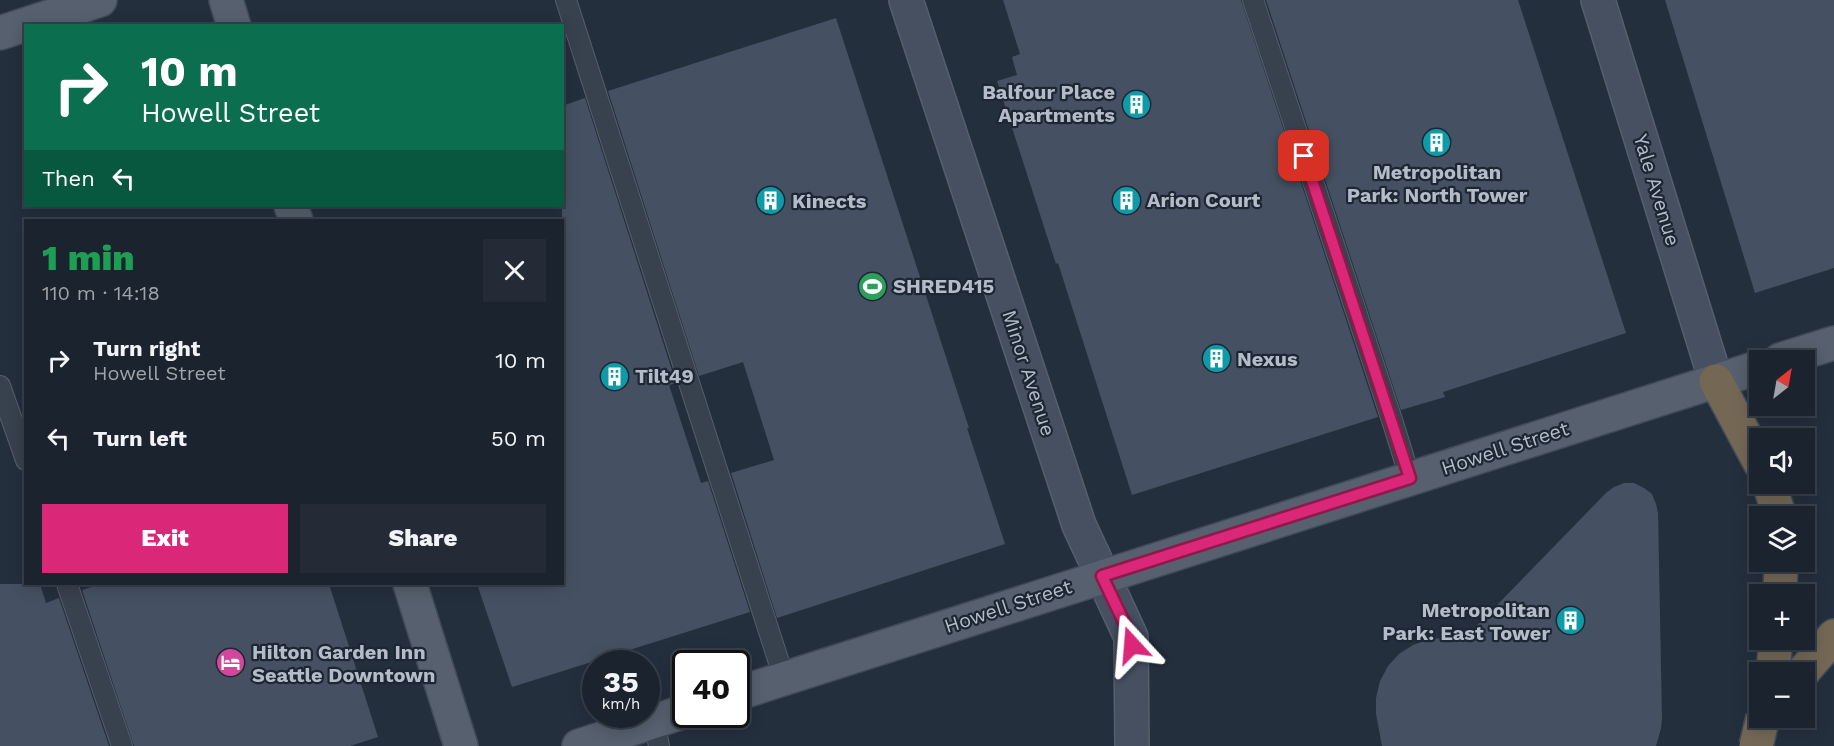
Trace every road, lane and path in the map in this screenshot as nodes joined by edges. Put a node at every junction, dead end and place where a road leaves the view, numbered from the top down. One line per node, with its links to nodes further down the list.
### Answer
1 (100, 0): 7 (main road)
2 (226, 0): 8 (main road)
3 (566, 0): 24 (lane)
4 (906, 0): 19 (street, Minor Avenue)
5 (1253, 0): 18 (lane)
6 (1598, 0): 14 (street, Yale Avenue)
7 (27, 24)
8 (233, 24)
9 (24, 25): 10 (main road)
10 (0, 33)
11 (1834, 343): 12 (main road)
12 (1812, 350)
13 (1749, 370): 14 (main road, Howell Street)
14 (1716, 381): 16 (highway); 18 (main road, Howell Street)
15 (0, 386): 17 (lane)
16 (1749, 442)
17 (24, 454)
18 (1410, 478): 19 (main road, Howell Street)
19 (1102, 576): 24 (main road, Howell Street); 33 (street, Minor Avenue)
20 (67, 585): 30 (lane)
21 (410, 585): 31 (main road)
22 (1834, 636): 23 (highway)
23 (1812, 662)
24 (784, 678): 25 (main road, Howell Street)
25 (750, 689)
26 (672, 722): 29 (main road)
27 (1754, 728): 34 (highway)
28 (1760, 728): 35 (highway, bridge)
29 (657, 734): 32 (main road)
30 (123, 746)
31 (461, 746)
32 (579, 746)
33 (1132, 746)
34 (1738, 746)
35 (1756, 746)

